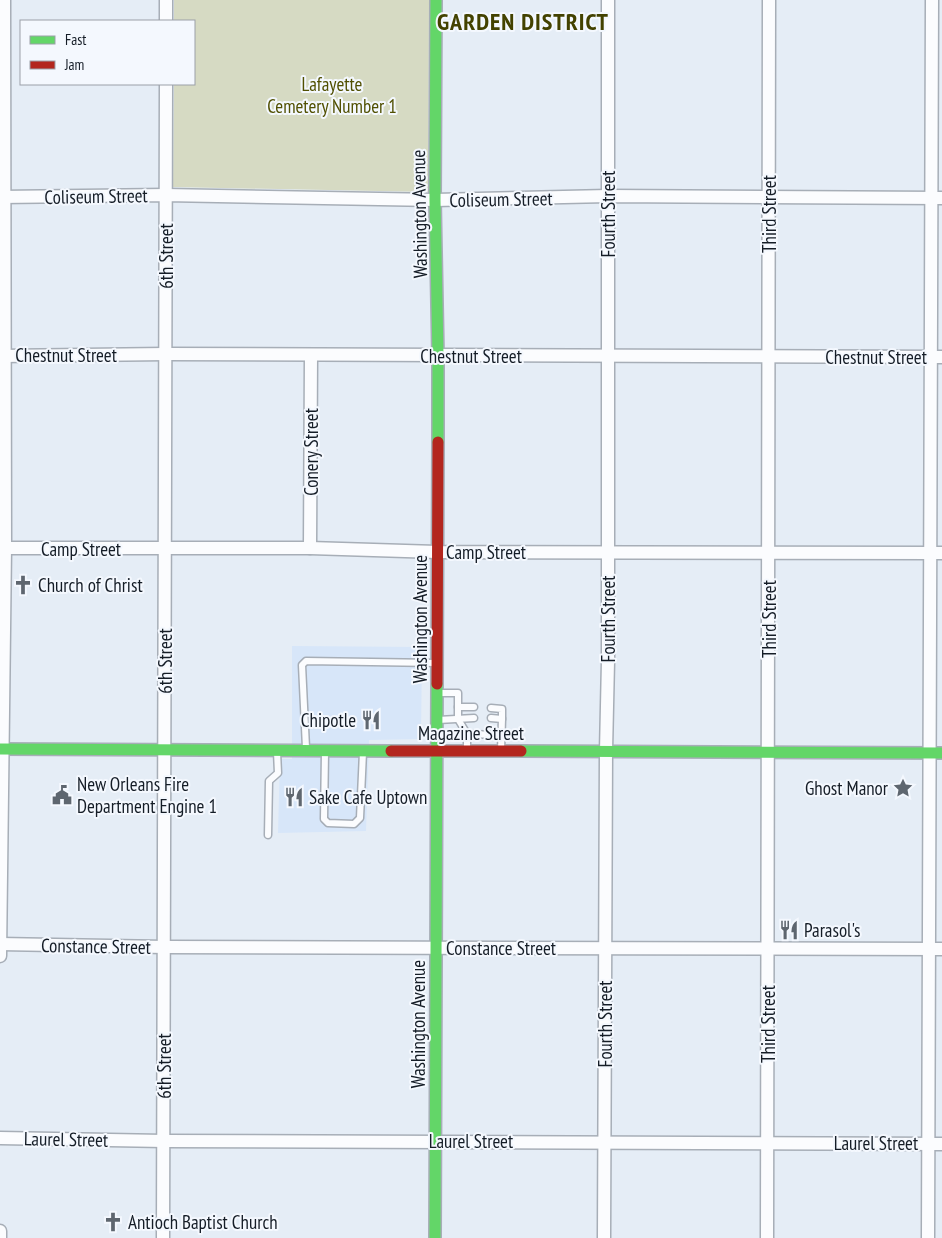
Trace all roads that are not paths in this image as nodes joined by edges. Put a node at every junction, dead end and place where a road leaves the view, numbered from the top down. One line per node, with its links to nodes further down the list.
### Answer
1 (4, 0): 11 (street)
2 (166, 0): 7 (street)
3 (436, 0): 14 (street, Washington Avenue)
4 (608, 0): 10 (street, Fourth Street)
5 (770, 0): 12 (street, Third Street)
6 (932, 0): 13 (street)
7 (166, 20)
8 (166, 85): 9 (street, 6th Street)
9 (166, 195): 11 (street, Coliseum Street); 14 (street, Coliseum Street); 15 (street, 6th Street)
10 (608, 196): 12 (street, Coliseum Street); 14 (street, Coliseum Street); 19 (street, Fourth Street)
11 (3, 197): 17 (street)
12 (769, 197): 13 (street, Coliseum Street); 20 (street, Third Street)
13 (937, 198): 21 (street)
14 (435, 200): 18 (street, Washington Avenue)
15 (166, 354): 16 (street, Chestnut Street); 17 (street, Chestnut Street); 24 (street, 6th Street)
16 (311, 355): 18 (street, Chestnut Street); 23 (street, Conery Street)
17 (2, 356): 22 (street)
18 (438, 356): 19 (street, Chestnut Street); 25 (street, Washington Avenue)
19 (608, 356): 20 (street, Chestnut Street); 26 (street, Fourth Street)
20 (769, 357): 21 (street, Chestnut Street); 27 (street, Third Street)
21 (937, 357): 28 (street)
22 (2, 548): 24 (street, Camp Street); 41 (street)
23 (310, 548): 24 (street, Camp Street); 25 (street, Camp Street)
24 (165, 549): 42 (street, 6th Street)
25 (437, 552): 26 (street, Camp Street); 29 (street, Washington Avenue)
26 (608, 553): 27 (street, Camp Street); 50 (street, Fourth Street)
27 (769, 553): 28 (street, Camp Street); 51 (street, Third Street)
28 (936, 553): 52 (street)
29 (437, 663): 30 (street, Washington Avenue); 44 (lane)
30 (437, 693): 31 (lane); 38 (street, Washington Avenue)
31 (458, 707): 32 (lane); 36 (lane)
32 (474, 707)
33 (491, 708): 37 (lane)
34 (474, 718): 36 (lane)
35 (491, 718): 37 (lane)
36 (458, 719): 38 (lane); 39 (lane)
37 (502, 719): 40 (lane)
38 (437, 720): 48 (street, Washington Avenue)
39 (466, 734): 40 (lane); 47 (lane)
40 (501, 735): 49 (lane)
41 (2, 749): 42 (street, Magazine Street); 54 (street)
42 (165, 750): 43 (street, Magazine Street); 55 (street, 6th Street)
43 (277, 750): 44 (street, Magazine Street); 53 (lane)
44 (306, 750): 45 (street, Magazine Street)
45 (325, 750): 46 (street, Magazine Street); 46 (lane)
46 (363, 750): 48 (street, Magazine Street)
47 (468, 750): 48 (street, Magazine Street); 49 (street, Magazine Street)
48 (436, 751): 56 (street, Washington Avenue)
49 (501, 751): 50 (street, Magazine Street)
50 (606, 751): 51 (street, Magazine Street); 57 (street, Fourth Street)
51 (769, 752): 52 (street, Magazine Street); 58 (street, Third Street)
52 (936, 753): 59 (street)
53 (268, 834)
54 (0, 944): 55 (street, Constance Street); 60 (street)
55 (165, 947): 56 (street, Constance Street); 62 (street, 6th Street)
56 (436, 948): 57 (street, Constance Street); 63 (street, Washington Avenue)
57 (605, 948): 58 (street, Constance Street); 64 (street, Fourth Street)
58 (768, 949): 59 (street, Constance Street); 65 (street, Third Street)
59 (936, 949): 66 (street)
60 (0, 956)
61 (0, 1138): 62 (street, Laurel Street)
62 (164, 1140): 63 (street, Laurel Street); 70 (street, 6th Street)
63 (435, 1141): 64 (street, Laurel Street); 71 (street, Washington Avenue)
64 (605, 1142): 65 (street, Laurel Street); 72 (street, Fourth Street)
65 (768, 1143): 66 (street, Laurel Street); 73 (street, Third Street)
66 (929, 1144): 67 (street, Laurel Street); 74 (street)
67 (942, 1144)
68 (0, 1230): 69 (street)
69 (0, 1238)
70 (163, 1238)
71 (435, 1238)
72 (604, 1238)
73 (767, 1238)
74 (928, 1238)

